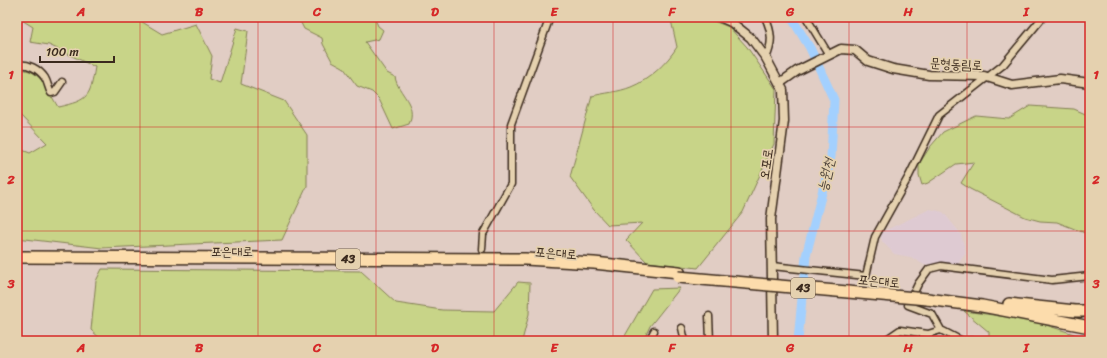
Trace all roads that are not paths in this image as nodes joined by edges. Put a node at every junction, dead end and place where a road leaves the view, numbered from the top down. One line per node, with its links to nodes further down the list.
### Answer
1 (550, 17): 13 (street)
2 (720, 17): 7 (street, 오포로)
3 (765, 17): 7 (street)
4 (806, 17): 6 (street)
5 (1042, 17): 9 (street)
6 (828, 55): 9 (street, 문형동림로); 12 (street, 문형동림로)
7 (766, 58): 12 (street, 오포로)
8 (17, 64): 10 (street)
9 (988, 78): 11 (street, 문형동림로); 16 (street)
10 (62, 82)
11 (1090, 82)
12 (780, 83): 16 (street, 오포로)
13 (482, 249)
14 (17, 258): 17 (highway, 포은대로 / 43)
15 (17, 263): 17 (highway, 포은대로 / 43)
16 (772, 266): 31 (street, 오포로)
17 (679, 274): 19 (highway, 43)
18 (1090, 276): 26 (street)
19 (927, 296): 20 (highway, 43); 25 (highway, 43)
20 (994, 302): 21 (highway); 23 (highway, 43)
21 (1090, 311)
22 (709, 316): 30 (street)
23 (1090, 321)
24 (682, 328): 29 (street)
25 (1090, 328)
26 (941, 330): 32 (street); 33 (street)
27 (654, 331): 28 (street)
28 (649, 341)
29 (685, 341)
30 (710, 341)
31 (773, 341)
32 (884, 341)
33 (962, 341)

